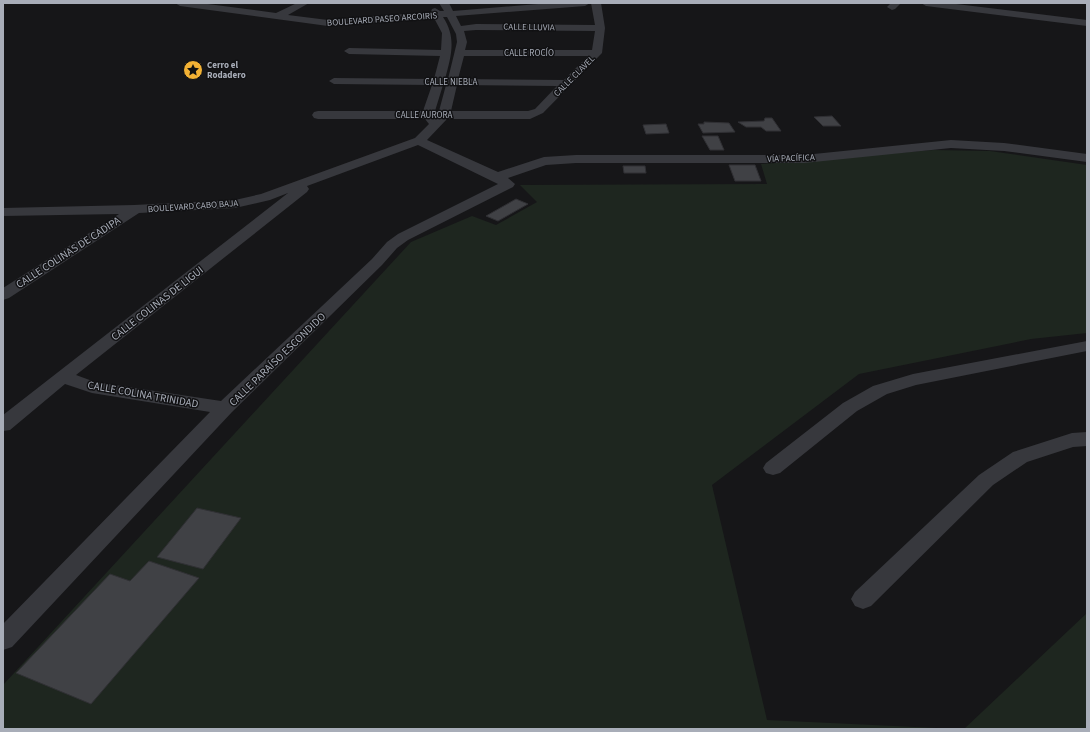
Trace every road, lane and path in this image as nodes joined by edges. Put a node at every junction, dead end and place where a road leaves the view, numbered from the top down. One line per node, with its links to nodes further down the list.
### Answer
1 (180, 3): 14 (street, BOULEVARD PASEO ARCOIRIS)
2 (304, 3): 14 (street)
3 (431, 3): 13 (street, BOULEVARD CABO BAJA)
4 (444, 3): 11 (street, BOULEVARD CABO BAJA)
5 (585, 3): 9 (street, BOULEVARD PASEO ARCOIRIS)
6 (596, 3): 16 (street, CALLE CLAVEL)
7 (926, 3): 12 (street)
8 (1018, 3): 12 (street)
9 (548, 4): 10 (street, BOULEVARD PASEO ARCOIRIS)
10 (501, 6): 11 (street, BOULEVARD PASEO ARCOIRIS)
11 (450, 14): 13 (street, BOULEVARD PASEO ARCOIRIS); 17 (street, BOULEVARD CABO BAJA)
12 (1018, 14): 15 (street)
13 (438, 15): 14 (street, BOULEVARD PASEO ARCOIRIS); 19 (street, BOULEVARD CABO BAJA)
14 (276, 17)
15 (1087, 23)
16 (600, 28): 17 (street, CALLE LLUVIA); 21 (street, CALLE CLAVEL)
17 (458, 29): 20 (street, BOULEVARD CABO BAJA)
18 (349, 51): 19 (street)
19 (445, 53): 23 (street, BOULEVARD CABO BAJA)
20 (460, 53): 21 (street, CALLE ROCÍO); 24 (street, BOULEVARD CABO BAJA)
21 (597, 53): 25 (street, CALLE CLAVEL)
22 (334, 81): 23 (street, CALLE NIEBLA)
23 (437, 82): 24 (street, CALLE NIEBLA); 28 (street, BOULEVARD CABO BAJA)
24 (453, 82): 25 (street, CALLE NIEBLA); 28 (street, BOULEVARD CABO BAJA)
25 (568, 83): 27 (street, CALLE CLAVEL)
26 (318, 115): 28 (street, CALLE AURORA)
27 (530, 115): 28 (street, CALLE AURORA)
28 (436, 118): 29 (street, BOULEVARD CABO BAJA)
29 (419, 141): 31 (street); 32 (street, BOULEVARD CABO BAJA)
30 (1087, 158): 31 (street, VÍA PACÍFICA)
31 (497, 177): 38 (street, CALLE PARAÍSO ESCONDIDO)
32 (312, 181): 33 (street, BOULEVARD CABO BAJA); 37 (street, CALLE COLINAS DE LIGUI)
33 (134, 209): 34 (street, BOULEVARD CABO BAJA); 35 (street, CALLE COLINAS DE CADIPA)
34 (3, 212)
35 (3, 295)
36 (1087, 346): 41 (street)
37 (62, 377): 38 (street, CALLE COLINA TRINIDAD); 39 (street, CALLE COLINAS DE LIGUI)
38 (226, 408): 43 (street, CALLE PARAÍSO ESCONDIDO)
39 (3, 425)
40 (1087, 439): 42 (street)
41 (773, 468)
42 (863, 599)
43 (3, 640)

